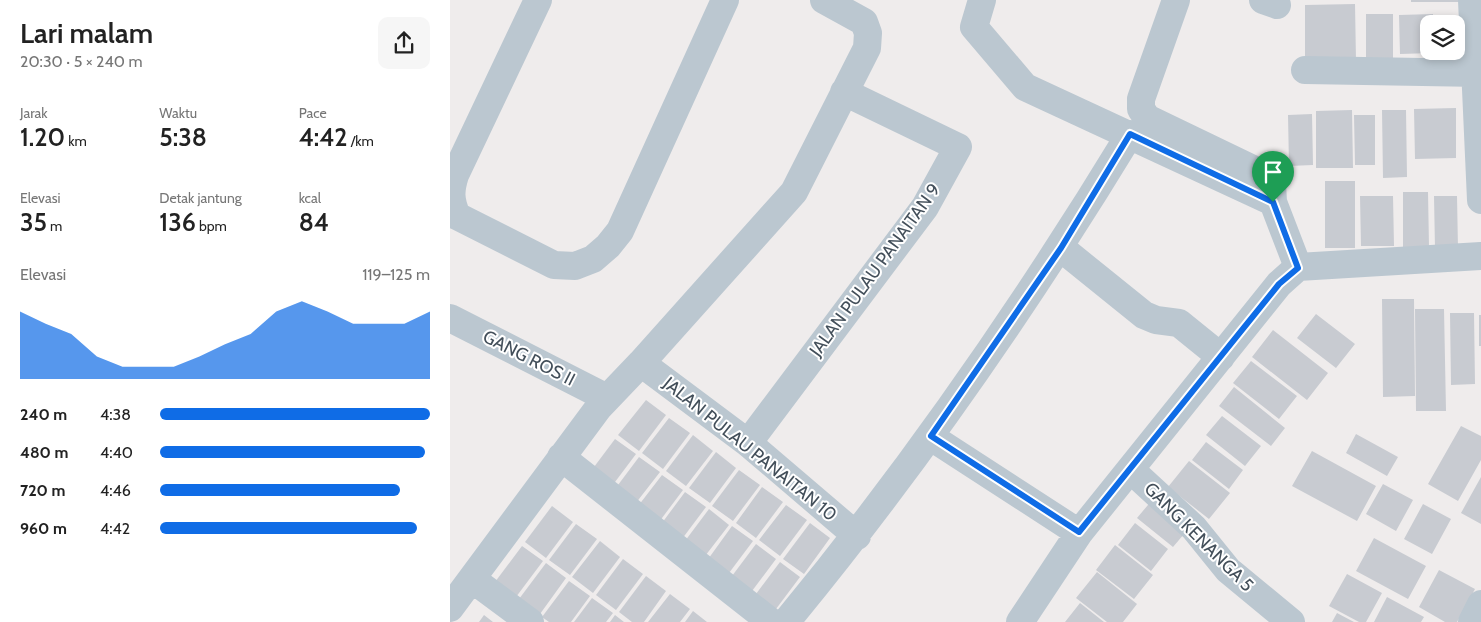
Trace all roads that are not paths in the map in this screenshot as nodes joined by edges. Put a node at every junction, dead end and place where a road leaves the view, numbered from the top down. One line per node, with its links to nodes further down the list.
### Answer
1 (538, 0): 2 (street)
2 (725, 0)
3 (824, 0): 9 (street)
4 (982, 0): 10 (street)
5 (1176, 0): 12 (street)
6 (1472, 0): 8 (street)
7 (1305, 70): 8 (street)
8 (1478, 73): 11 (street)
9 (844, 92): 18 (street); 21 (street, JALAN PULAU PANAITAN 9)
10 (1130, 134): 12 (street); 13 (street)
11 (1481, 200)
12 (1273, 202): 15 (street)
13 (1061, 248): 17 (street); 20 (street)
14 (1481, 256): 15 (street)
15 (1298, 268): 17 (street)
16 (450, 318): 19 (street, GANG ROS II)
17 (1221, 357): 23 (street)
18 (641, 364): 19 (street); 21 (street, JALAN PULAU PANAITAN 10)
19 (607, 398): 22 (street)
20 (931, 436): 24 (street); 25 (street)
21 (748, 443): 25 (street, JALAN PULAU PANAITAN 10)
22 (562, 457): 26 (street); 30 (street)
23 (1131, 470): 24 (street); 33 (street, GANG KENANGA 5)
24 (1079, 532): 32 (street)
25 (857, 536): 31 (street)
26 (472, 579): 28 (street); 29 (street)
27 (1481, 604): 34 (street)
28 (450, 608)
29 (530, 622)
30 (771, 622)
31 (786, 622)
32 (1020, 622)
33 (1292, 622)
34 (1472, 622)

